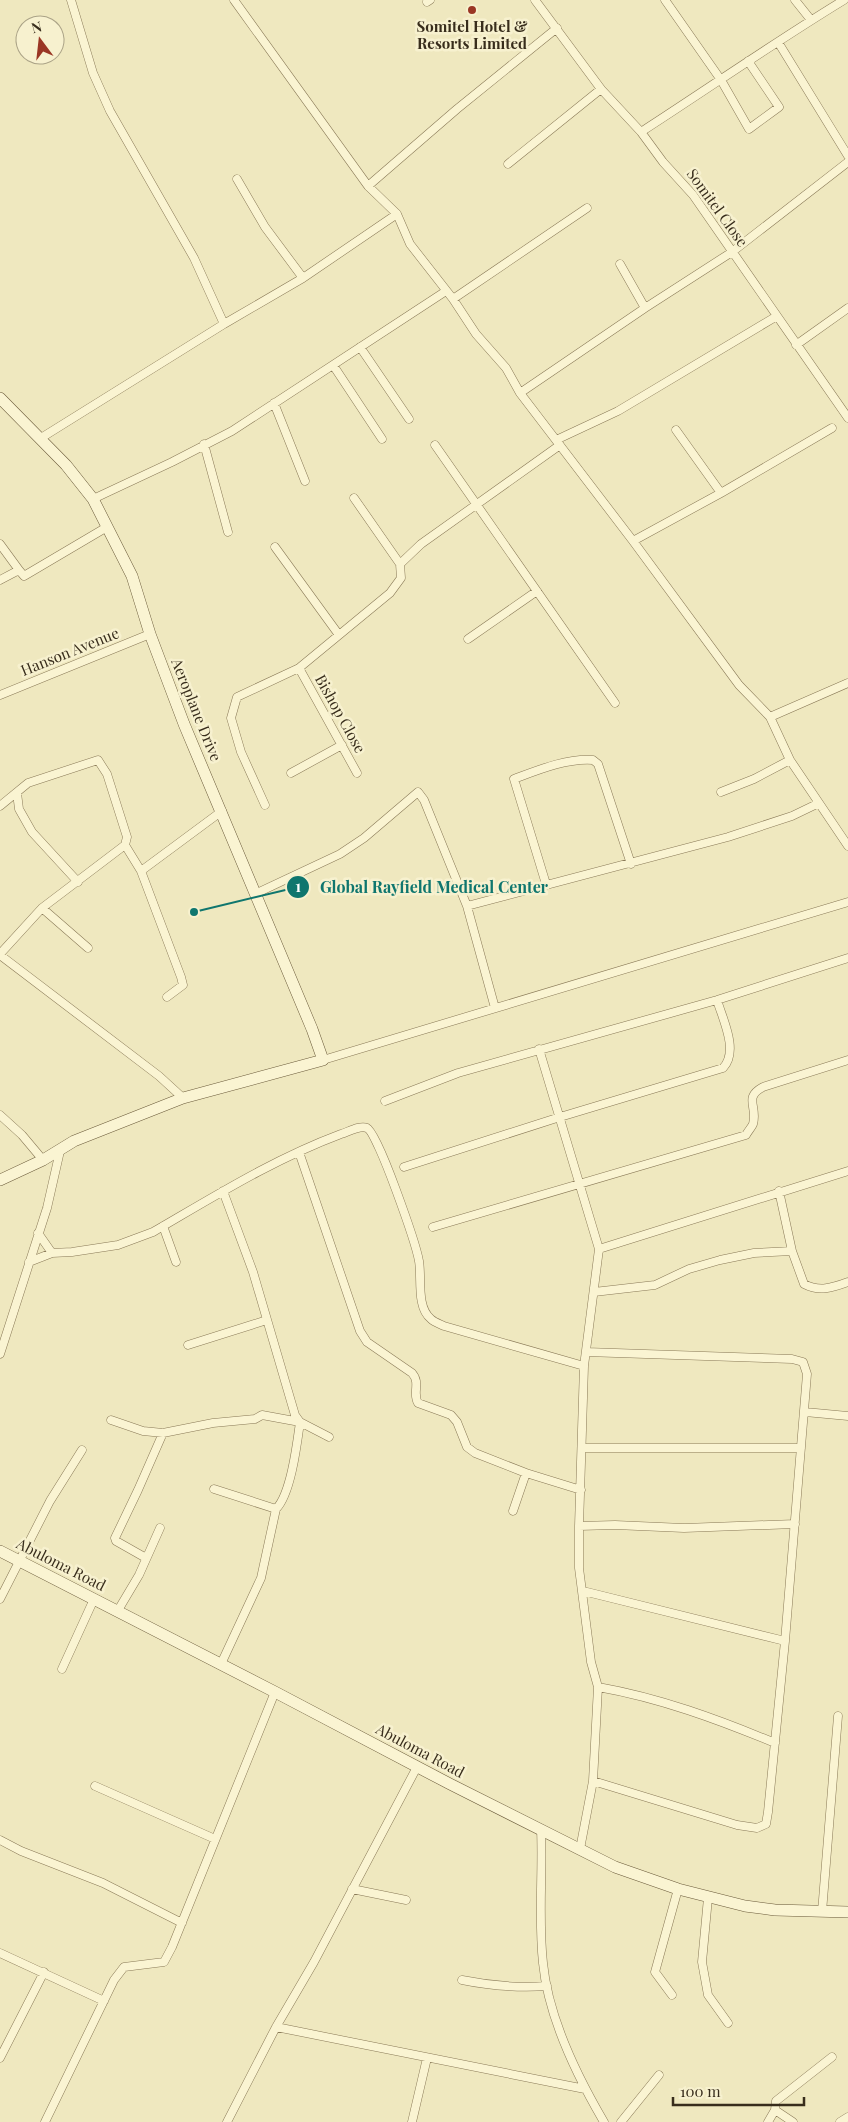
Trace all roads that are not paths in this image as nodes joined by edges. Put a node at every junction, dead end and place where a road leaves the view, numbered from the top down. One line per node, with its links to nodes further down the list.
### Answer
1 (71, 0): 29 (street)
2 (234, 0): 18 (street)
3 (534, 0): 8 (street, Somitel Close)
4 (664, 0): 11 (street)
5 (795, 0): 7 (street)
6 (844, 0): 7 (street)
7 (811, 20): 9 (street)
8 (557, 28): 12 (street, Somitel Close); 18 (street)
9 (778, 42): 10 (street); 14 (street)
10 (748, 61): 11 (street); 11 (street)
11 (721, 80): 13 (street)
12 (601, 89): 13 (street, Somitel Close); 16 (street)
13 (641, 132): 21 (street, Somitel Close)
14 (848, 156)
15 (848, 162): 21 (street)
16 (508, 164)
17 (237, 179): 23 (street)
18 (368, 186): 20 (street)
19 (586, 208): 25 (street)
20 (397, 214): 23 (street); 24 (street)
21 (732, 252): 26 (street); 28 (street, Somitel Close)
22 (620, 264): 26 (street)
23 (303, 278): 29 (street)
24 (446, 291): 25 (street); 31 (street)
25 (453, 299): 33 (street)
26 (645, 308): 33 (street)
27 (848, 308): 30 (street)
28 (777, 316): 30 (street, Somitel Close); 42 (street)
29 (224, 324): 40 (street)
30 (796, 345): 36 (street, Somitel Close)
31 (360, 347): 32 (street); 37 (street)
32 (333, 365): 35 (street); 41 (street)
33 (520, 393): 42 (street)
34 (0, 398): 40 (street, Aeroplane Drive)
35 (274, 403): 43 (street); 45 (street)
36 (847, 415)
37 (409, 419)
38 (832, 428): 46 (street)
39 (676, 430): 46 (street)
40 (41, 438): 48 (street, Aeroplane Drive)
41 (382, 439)
42 (558, 442): 49 (street); 52 (street)
43 (204, 444): 48 (street); 51 (street)
44 (435, 446): 49 (street)
45 (305, 481)
46 (721, 493): 52 (street)
47 (354, 498): 55 (street)
48 (93, 500): 50 (street, Aeroplane Drive)
49 (477, 505): 55 (street); 58 (street)
50 (107, 527): 56 (street); 59 (street, Aeroplane Drive)
51 (228, 532)
52 (633, 540): 66 (street)
53 (0, 544): 56 (street)
54 (274, 547): 60 (street)
55 (400, 564): 60 (street)
56 (19, 570): 57 (street)
57 (0, 580)
58 (537, 591): 61 (street); 65 (street)
59 (150, 634): 64 (street, Hanson Avenue); 76 (street, Aeroplane Drive)
60 (339, 635): 62 (street)
61 (468, 639)
62 (299, 668): 67 (street, Bishop Close); 74 (street)
63 (848, 683): 66 (street)
64 (0, 695)
65 (615, 703)
66 (770, 717): 68 (street)
67 (342, 745): 69 (street); 70 (street, Bishop Close)
68 (790, 760): 71 (street); 73 (street)
69 (291, 773)
70 (357, 773)
71 (721, 792)
72 (16, 793): 75 (street); 77 (street); 81 (street)
73 (819, 803): 78 (street); 79 (street)
74 (265, 805)
75 (0, 806)
76 (222, 811): 80 (street); 83 (street, Aeroplane Drive)
77 (126, 845): 80 (street); 81 (street)
78 (848, 846)
79 (631, 864): 82 (street); 82 (street)
80 (141, 871): 90 (street)
81 (78, 882): 86 (street)
82 (546, 884): 85 (street)
83 (255, 894): 85 (street); 94 (street, Aeroplane Drive)
84 (848, 902): 92 (street)
85 (467, 906): 92 (street)
86 (42, 908): 87 (street); 88 (street)
87 (88, 948)
88 (0, 954): 96 (street)
89 (848, 958): 91 (street)
90 (168, 997)
91 (717, 1000): 93 (street); 99 (street)
92 (495, 1008): 94 (street)
93 (539, 1049): 97 (street); 99 (street)
94 (323, 1060): 96 (street)
95 (848, 1060): 106 (street)
96 (183, 1098): 100 (street)
97 (385, 1101)
98 (0, 1115): 102 (street)
99 (560, 1117): 103 (street); 106 (street)
100 (60, 1150): 102 (street); 111 (street)
101 (299, 1152): 107 (street); 123 (street); 133 (street)
102 (43, 1160): 105 (street)
103 (404, 1166)
104 (848, 1171): 108 (street)
105 (0, 1180)
106 (581, 1184): 110 (street); 112 (street)
107 (224, 1191): 109 (street); 119 (street)
108 (779, 1191): 112 (street); 113 (street)
109 (163, 1226): 114 (street); 116 (street)
110 (433, 1227)
111 (38, 1233): 114 (street); 115 (street)
112 (599, 1249): 118 (street)
113 (792, 1251): 117 (street); 118 (street)
114 (52, 1253): 115 (street)
115 (29, 1262): 122 (street)
116 (176, 1262)
117 (848, 1282)
118 (594, 1292): 121 (street)
119 (267, 1320): 120 (street); 127 (street)
120 (188, 1345)
121 (586, 1352): 123 (street); 124 (street)
122 (0, 1354)
123 (584, 1366): 130 (street)
124 (805, 1412): 125 (street); 131 (street)
125 (848, 1416)
126 (111, 1420): 128 (street)
127 (300, 1422): 128 (street); 129 (street); 136 (street)
128 (163, 1433): 142 (street)
129 (329, 1437)
130 (582, 1448): 131 (street); 135 (street)
131 (801, 1448): 138 (street)
132 (82, 1450): 143 (street)
133 (526, 1472): 135 (street); 137 (street)
134 (214, 1489): 136 (street)
135 (580, 1490): 139 (street)
136 (276, 1509): 149 (street)
137 (513, 1511)
138 (795, 1524): 139 (street); 148 (street)
139 (579, 1526): 144 (street)
140 (160, 1528): 142 (street)
141 (0, 1551): 143 (street, Abuloma Road)
142 (146, 1558): 147 (street)
143 (19, 1561): 145 (street); 146 (street, Abuloma Road)
144 (583, 1591): 148 (street); 151 (street)
145 (0, 1599)
146 (94, 1600): 147 (street, Abuloma Road); 150 (street)
147 (118, 1612): 149 (street, Abuloma Road)
148 (785, 1641): 154 (street)
149 (221, 1664): 152 (street, Abuloma Road)
150 (62, 1669)
151 (598, 1687): 154 (street); 156 (street)
152 (275, 1692): 155 (street, Abuloma Road); 159 (street)
153 (838, 1716): 166 (street)
154 (775, 1743): 156 (street)
155 (417, 1767): 158 (street, Abuloma Road); 162 (street)
156 (593, 1781): 161 (street)
157 (95, 1786): 159 (street)
158 (541, 1829): 161 (street, Abuloma Road); 172 (street)
159 (216, 1839): 168 (street)
160 (0, 1840): 168 (street)
161 (580, 1849): 163 (street, Abuloma Road)
162 (352, 1889): 165 (street); 176 (street)
163 (678, 1890): 164 (street, Abuloma Road); 173 (street)
164 (708, 1898): 166 (street, Abuloma Road); 175 (street)
165 (406, 1900)
166 (822, 1912): 167 (street, Abuloma Road)
167 (848, 1912)
168 (182, 1922): 174 (street)
169 (0, 1953): 170 (street)
170 (44, 1972): 174 (street); 177 (street)
171 (462, 1980): 172 (street)
172 (547, 1986): 181 (street)
173 (672, 1996)
174 (104, 2001): 184 (street)
175 (728, 2023)
176 (276, 2027): 179 (street); 185 (street)
177 (1, 2056)
178 (832, 2057): 182 (street)
179 (427, 2058): 181 (street); 186 (street)
180 (659, 2075): 188 (street)
181 (586, 2089): 187 (street)
182 (775, 2110): 189 (street); 190 (street)
183 (848, 2117): 191 (street)
184 (45, 2122)
185 (227, 2122)
186 (412, 2122)
187 (604, 2122)
188 (621, 2122)
189 (768, 2122)
190 (793, 2122)
191 (840, 2122)

